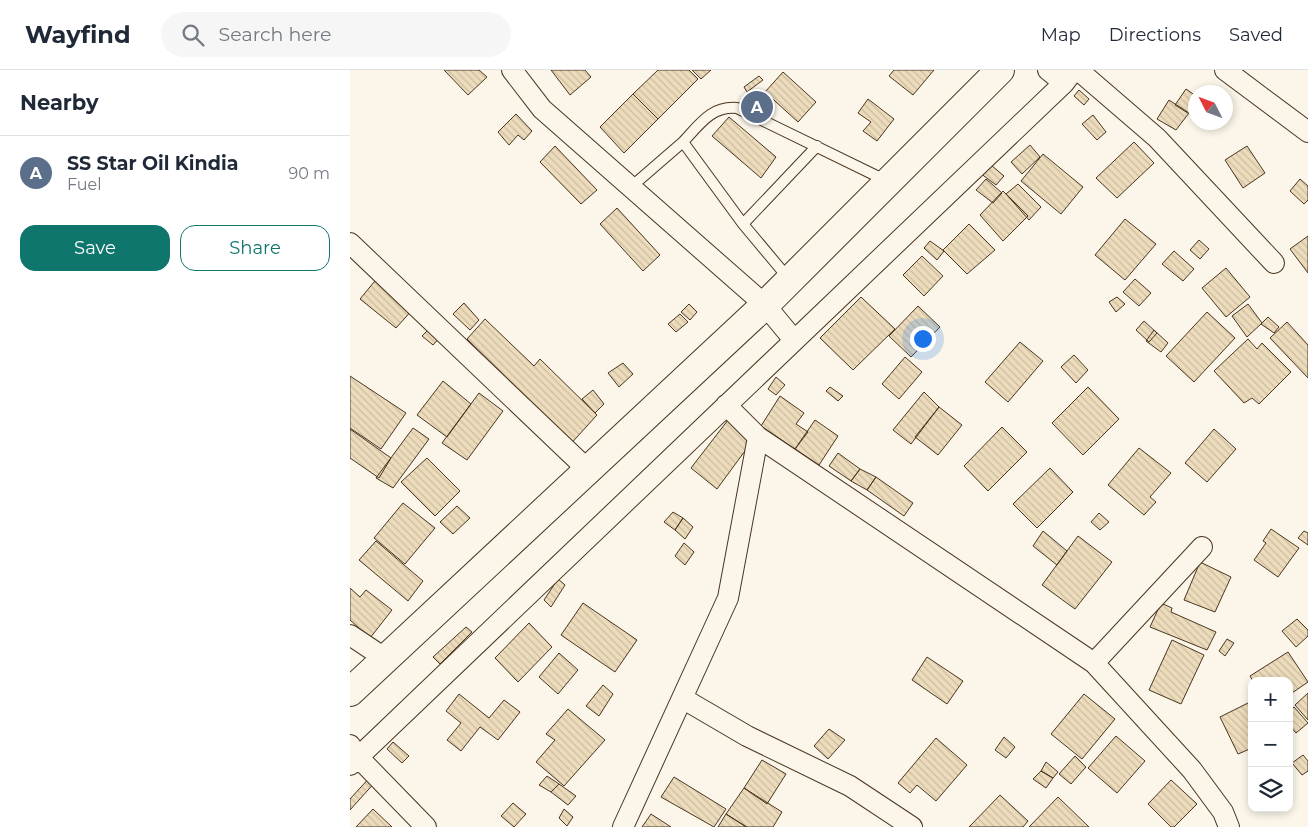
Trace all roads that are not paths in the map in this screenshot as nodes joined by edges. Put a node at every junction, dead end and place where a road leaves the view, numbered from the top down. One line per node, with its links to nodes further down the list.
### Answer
1 (512, 70): 10 (street)
2 (1000, 70): 9 (highway)
3 (1048, 70): 5 (street)
4 (1224, 70): 6 (street)
5 (1072, 74): 13 (street); 16 (street)
6 (1308, 132)
7 (683, 142): 8 (lane); 10 (lane); 11 (lane)
8 (817, 146): 9 (lane); 11 (lane)
9 (888, 182): 14 (highway)
10 (631, 187): 15 (street)
11 (743, 224): 14 (lane)
12 (350, 243): 19 (street)
13 (1274, 262)
14 (790, 280): 15 (highway)
15 (765, 304): 16 (street); 19 (highway)
16 (794, 340): 17 (street)
17 (726, 405): 18 (street); 26 (street)
18 (758, 437): 23 (street); 25 (street)
19 (588, 470): 22 (highway)
20 (1202, 547): 23 (street)
21 (350, 635): 22 (street)
22 (386, 658): 24 (highway)
23 (1094, 663): 30 (street)
24 (350, 692)
25 (682, 698): 28 (street); 29 (street)
26 (353, 756): 27 (street)
27 (426, 827)
28 (623, 827)
29 (912, 827)
30 (1229, 827)

